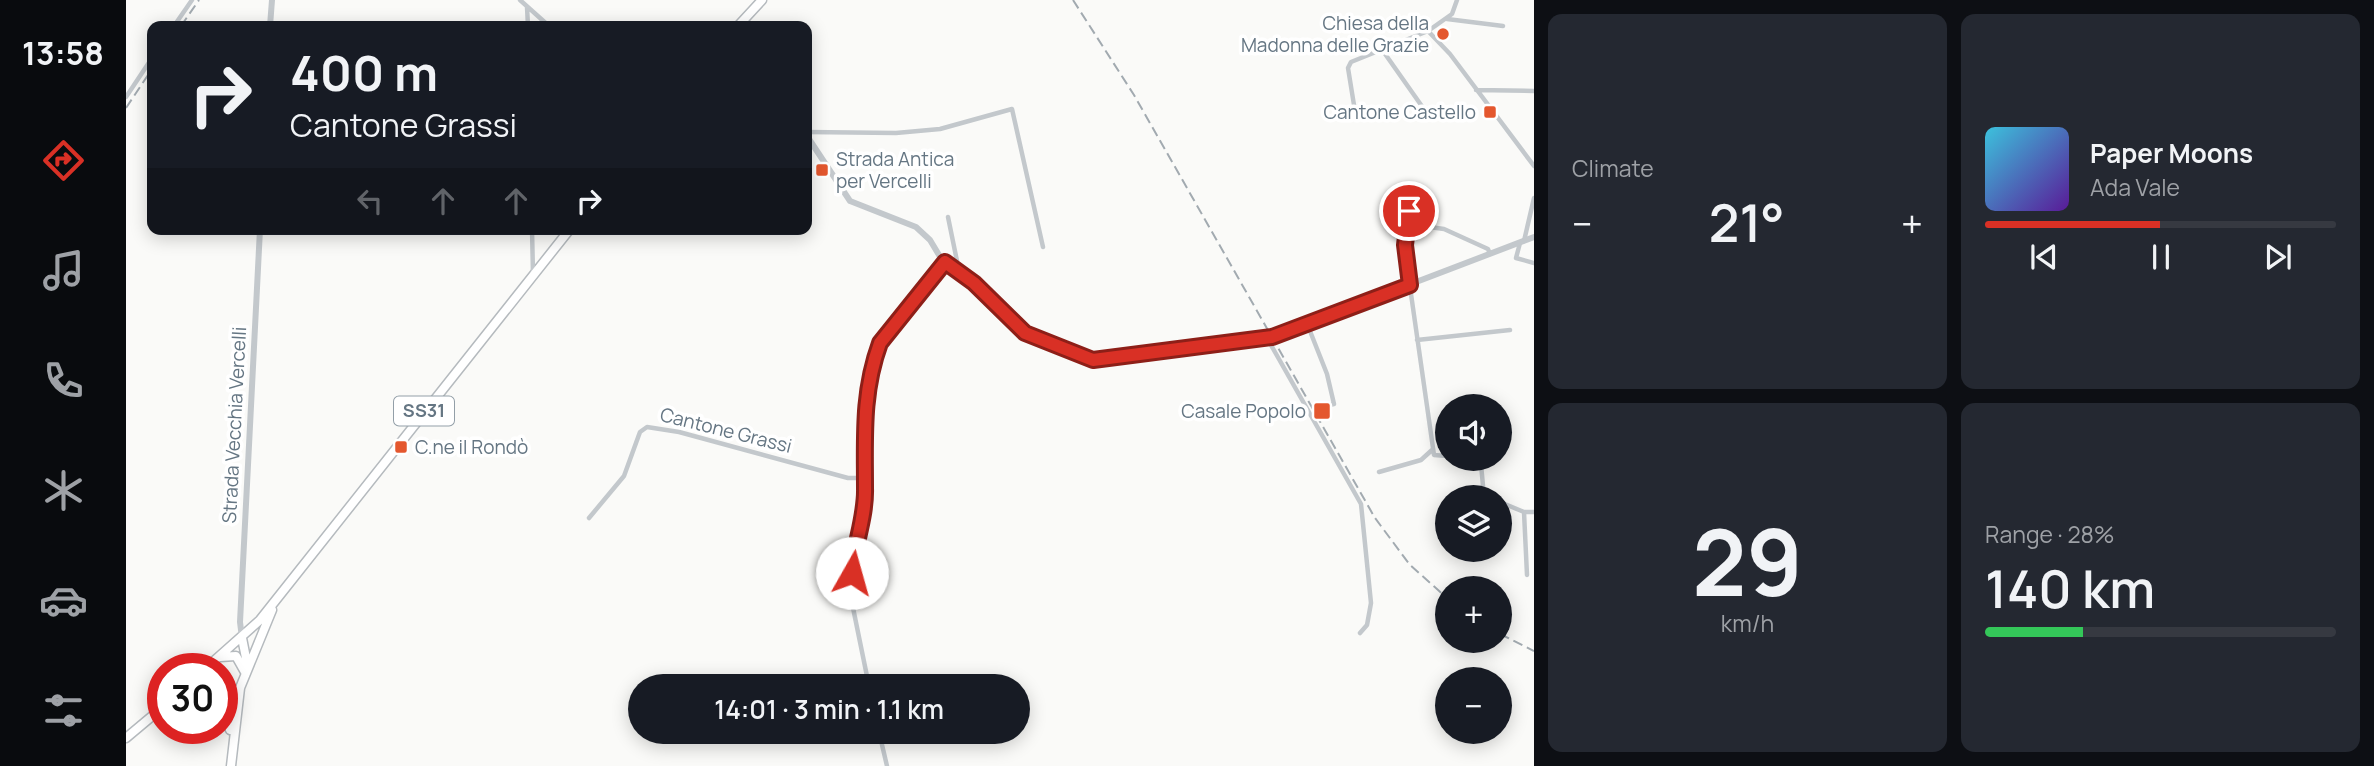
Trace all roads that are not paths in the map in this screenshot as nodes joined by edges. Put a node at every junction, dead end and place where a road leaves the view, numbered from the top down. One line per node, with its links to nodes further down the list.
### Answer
1 (192, 0): 8 (street)
2 (272, 0): 9 (street)
3 (520, 0): 6 (street)
4 (762, 0): 12 (main road)
5 (1457, 0): 7 (street)
6 (527, 7): 10 (street); 11 (street)
7 (1446, 19): 13 (street); 14 (street)
8 (177, 21)
9 (270, 21)
10 (528, 21)
11 (543, 21)
12 (743, 21)
13 (1503, 26)
14 (1428, 31): 15 (street); 17 (street)
15 (1383, 51): 20 (street); 21 (street)
16 (147, 66): 19 (street)
17 (1476, 90): 18 (street); 24 (street)
18 (1534, 91)
19 (126, 97)
20 (1354, 105)
21 (1426, 112)
22 (812, 134): 34 (street)
23 (812, 142): 36 (street)
24 (1534, 166)
25 (1534, 198): 33 (street)
26 (1409, 211): 28 (street)
27 (948, 217): 38 (street)
28 (1408, 224): 35 (street); 40 (street)
29 (260, 235): 56 (street, Strada Vecchia Vercelli)
30 (532, 235): 39 (street)
31 (565, 235): 39 (main road, SS31)
32 (1534, 237): 33 (street)
33 (1522, 242): 35 (street); 37 (street)
34 (1043, 247)
35 (1490, 254): 40 (street)
36 (945, 262): 38 (street); 49 (street)
37 (1534, 263)
38 (955, 268): 43 (street)
39 (533, 275): 55 (main road, SS31)
40 (1410, 285): 41 (street); 44 (street)
41 (1308, 326): 43 (street); 45 (street)
42 (1510, 330): 44 (street)
43 (1270, 338): 58 (street)
44 (1418, 340): 46 (street)
45 (1329, 405)
46 (1433, 449): 47 (street); 48 (street)
47 (1435, 456)
48 (1379, 472)
49 (864, 478): 53 (street, Cantone Grassi); 64 (street)
50 (1512, 507): 51 (street)
51 (1524, 512): 52 (street); 54 (street)
52 (1534, 512)
53 (589, 518)
54 (1527, 575)
55 (279, 594): 57 (main road, SS31); 63 (main road, SS31)
56 (240, 622): 57 (street); 59 (street, Strada Vecchia Vercelli); 60 (street, Strada Vecchia Vercelli)
57 (256, 624): 59 (main road, SS31)
58 (1360, 634)
59 (242, 638): 60 (main road, SS31); 63 (main road)
60 (232, 646): 61 (main road, SS31)
61 (224, 653)
62 (238, 659): 63 (main road)
63 (246, 669): 65 (main road, SS31)
64 (867, 674)
65 (240, 688): 66 (main road, SS31)
66 (238, 702)
67 (147, 720): 68 (main road)
68 (126, 738)
69 (232, 744): 71 (main road, SS31)
70 (882, 744): 72 (street)
71 (231, 766)
72 (887, 766)

